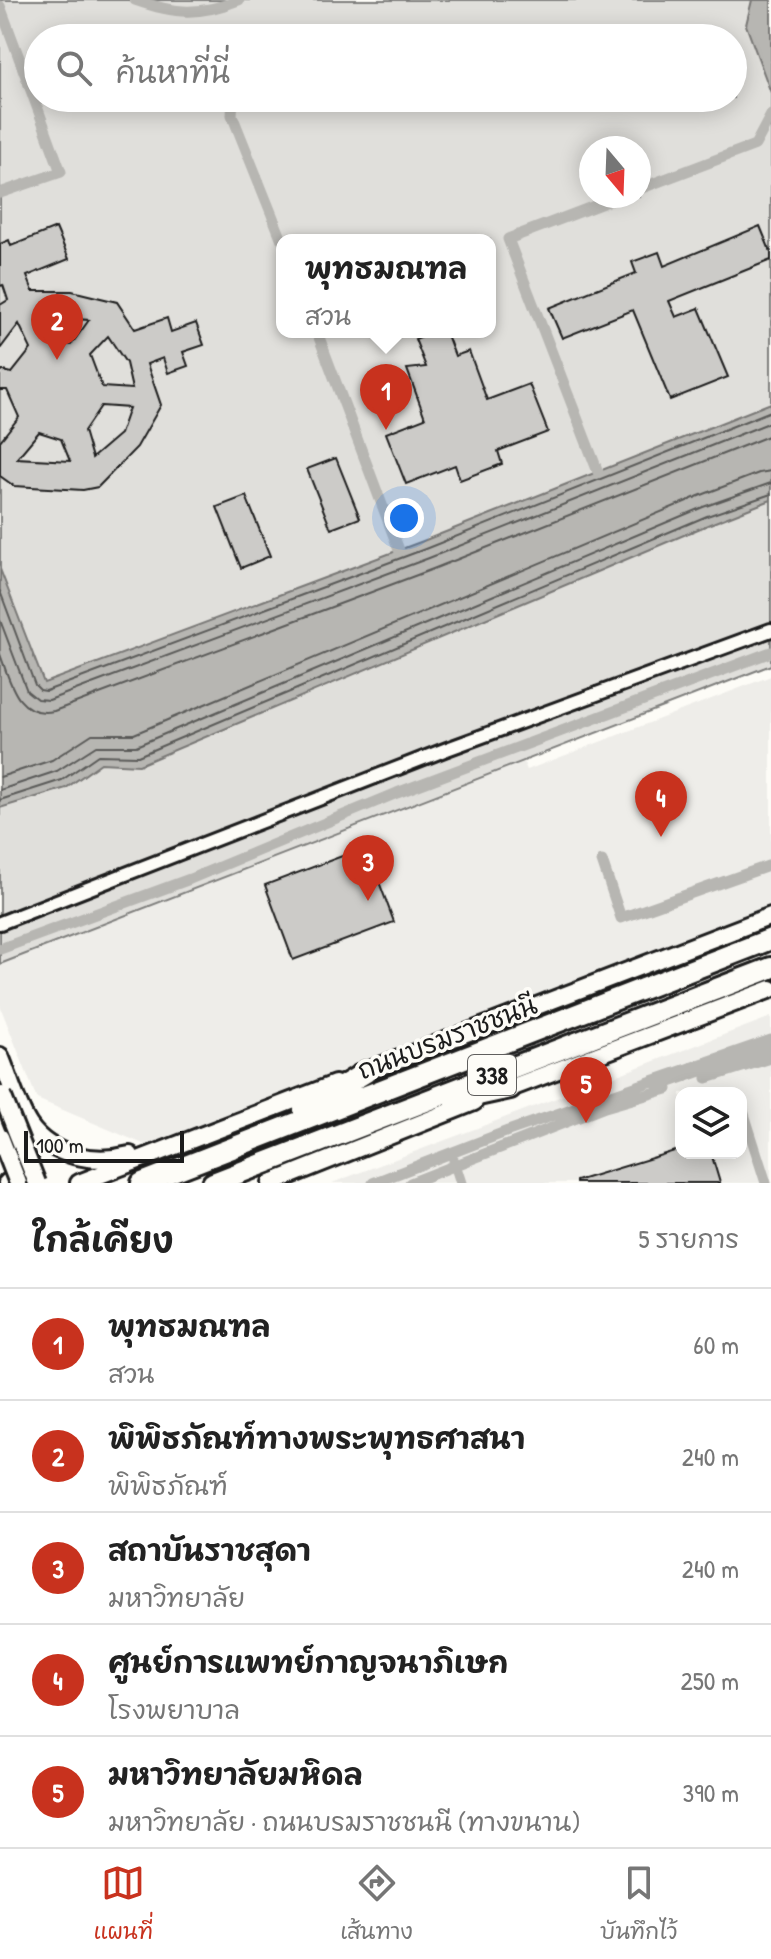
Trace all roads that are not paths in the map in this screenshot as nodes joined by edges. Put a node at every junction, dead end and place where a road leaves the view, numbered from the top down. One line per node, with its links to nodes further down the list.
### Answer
1 (771, 630): 3 (street)
2 (771, 916): 8 (main road, 338)
3 (0, 923)
4 (771, 939): 14 (highway, ถนนบรมราชชนนี / 338)
5 (771, 968): 11 (highway, ถนนบรมราชชนนี / 338)
6 (771, 989): 9 (main road, 338)
7 (0, 1056): 12 (main road)
8 (366, 1072): 14 (highway); 15 (main road, 338)
9 (510, 1088): 11 (highway); 22 (main road, 338)
10 (0, 1090): 18 (main road, bridge)
11 (388, 1115): 21 (highway, ถนนบรมราชชนนี / 338)
12 (29, 1125): 15 (main road); 16 (main road)
13 (0, 1137): 17 (main road, bridge)
14 (259, 1137): 20 (highway, ถนนบรมราชชนนี / 338)
15 (182, 1142): 19 (main road)
16 (7, 1183)
17 (18, 1183)
18 (37, 1183)
19 (79, 1183)
20 (142, 1183)
21 (213, 1183)
22 (271, 1183)

